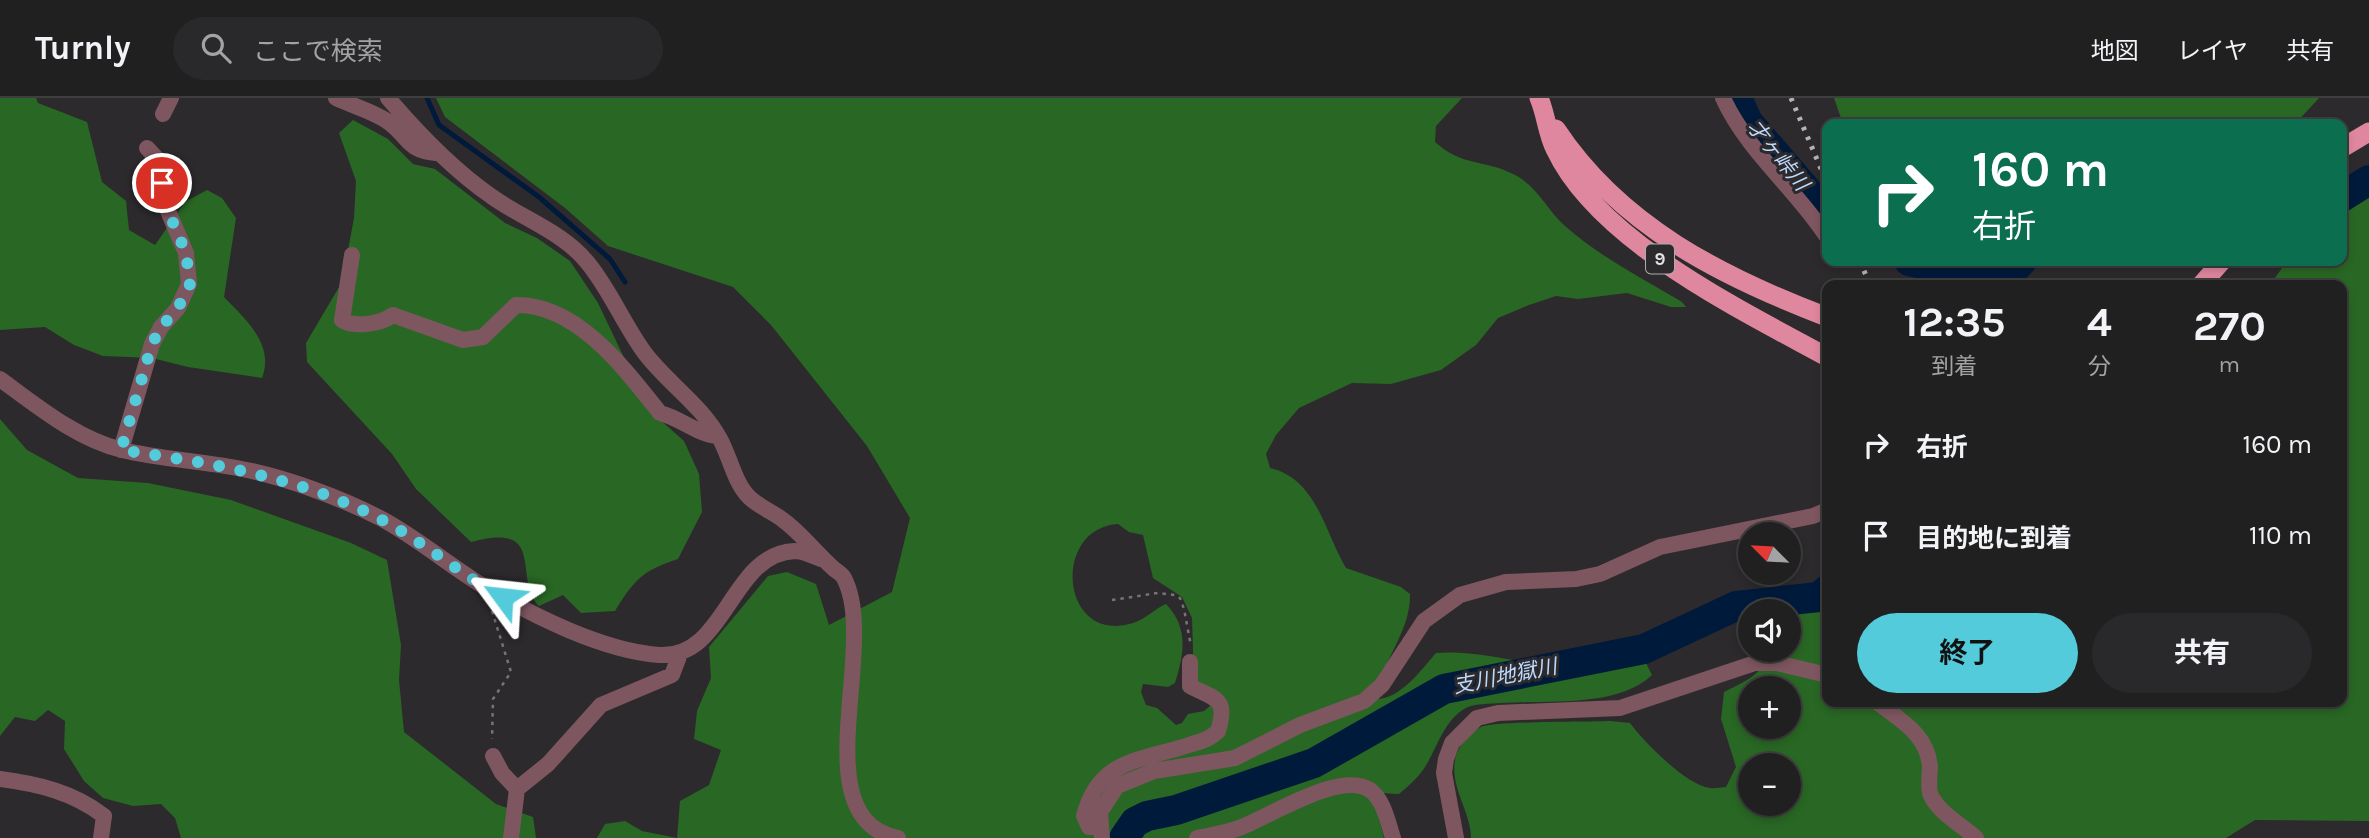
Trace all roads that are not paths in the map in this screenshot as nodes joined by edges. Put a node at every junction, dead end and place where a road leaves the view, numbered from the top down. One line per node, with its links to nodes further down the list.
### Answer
1 (171, 98): 6 (street)
2 (337, 98): 10 (street)
3 (388, 98): 10 (street)
4 (1723, 98): 11 (street)
5 (1542, 104): 15 (highway, 9); 16 (highway, 9)
6 (163, 114)
7 (2369, 132): 8 (highway)
8 (2347, 145)
9 (147, 148): 19 (street)
10 (436, 153): 18 (street)
11 (1822, 231)
12 (352, 256): 18 (street)
13 (2218, 266): 14 (highway)
14 (2205, 280)
15 (1822, 315)
16 (1822, 354)
17 (0, 379): 19 (street)
18 (719, 437): 21 (street)
19 (121, 450): 22 (street)
20 (1822, 512): 29 (street)
21 (823, 559): 22 (street); 32 (street)
22 (680, 654): 28 (street)
23 (1190, 662): 29 (street)
24 (1822, 674): 35 (street)
25 (1884, 707): 36 (street)
26 (493, 756): 28 (street)
27 (0, 779): 30 (street)
28 (517, 789): 31 (street)
29 (1100, 833)
30 (102, 838)
31 (511, 838)
32 (898, 838)
33 (1198, 838): 34 (street)
34 (1393, 838)
35 (1456, 838)
36 (1976, 838)

